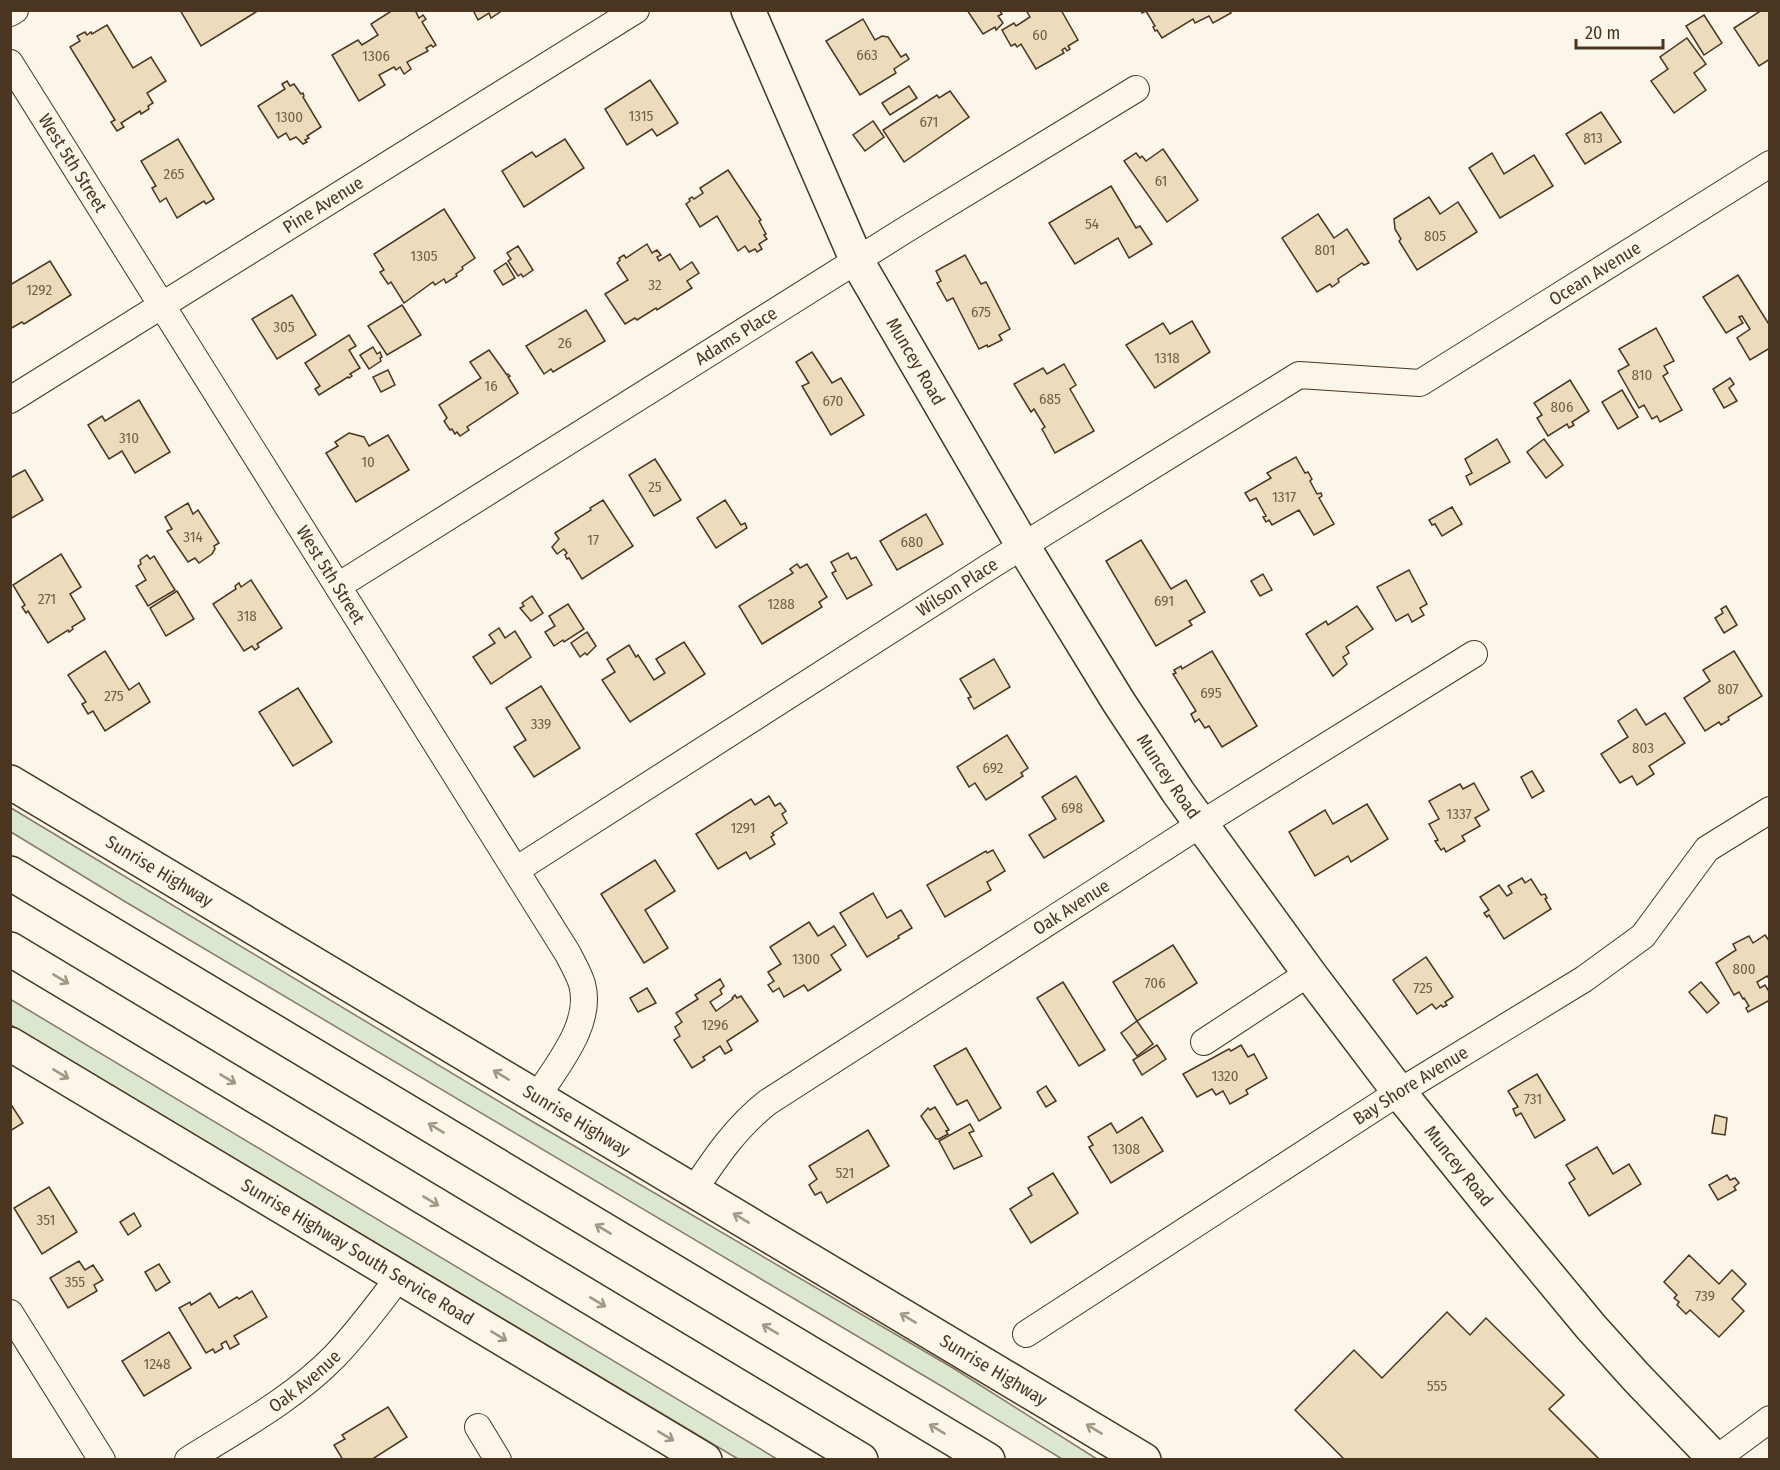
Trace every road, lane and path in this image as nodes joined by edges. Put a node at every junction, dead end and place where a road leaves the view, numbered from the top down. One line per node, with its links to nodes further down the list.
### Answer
1 (15, 10): 4 (street)
2 (636, 10): 9 (street, Pine Avenue)
3 (748, 10): 8 (main road, Muncey Road)
4 (10, 13)
5 (10, 63): 9 (street, West 5th Street)
6 (1136, 89): 8 (street, Adams Place)
7 (1770, 164): 10 (street, Ocean Avenue)
8 (857, 261): 12 (main road, Muncey Road); 13 (street, Adams Place)
9 (162, 305): 11 (street, Pine Avenue); 13 (street, West 5th Street)
10 (1420, 383): 12 (street, Wilson Place)
11 (10, 400)
12 (1023, 546): 17 (main road, Muncey Road); 18 (street, Wilson Place)
13 (338, 586): 18 (street, West 5th Street)
14 (1474, 654): 17 (street, Oak Avenue)
15 (10, 782): 25 (main road, Sunrise Highway, one-way to 15)
16 (1770, 810): 24 (street, Bay Shore Avenue)
17 (1201, 824): 21 (main road, Muncey Road); 26 (street, Oak Avenue)
18 (516, 870): 25 (street, West 5th Street)
19 (10, 873): 38 (main road, one-way to 19)
20 (10, 949): 37 (main road, one-way to 37)
21 (1309, 973): 22 (street); 24 (main road, Muncey Road)
22 (1204, 1042)
23 (10, 1044): 27 (main road, Sunrise Highway South Service Road, one-way to 27)
24 (1400, 1092): 29 (street, Bay Shore Avenue); 32 (main road, Muncey Road)
25 (537, 1096): 26 (main road, Sunrise Highway)
26 (694, 1190): 39 (main road, Sunrise Highway, one-way to 26)
27 (400, 1276): 34 (street, Oak Avenue); 36 (main road, Sunrise Highway South Service Road, one-way to 36)
28 (10, 1313): 33 (street)
29 (1026, 1334)
30 (1770, 1419): 32 (street)
31 (478, 1427): 35 (street)
32 (1716, 1459)
33 (102, 1460)
34 (188, 1460)
35 (498, 1460)
36 (705, 1460)
37 (861, 1460)
38 (987, 1460)
39 (1144, 1460)

